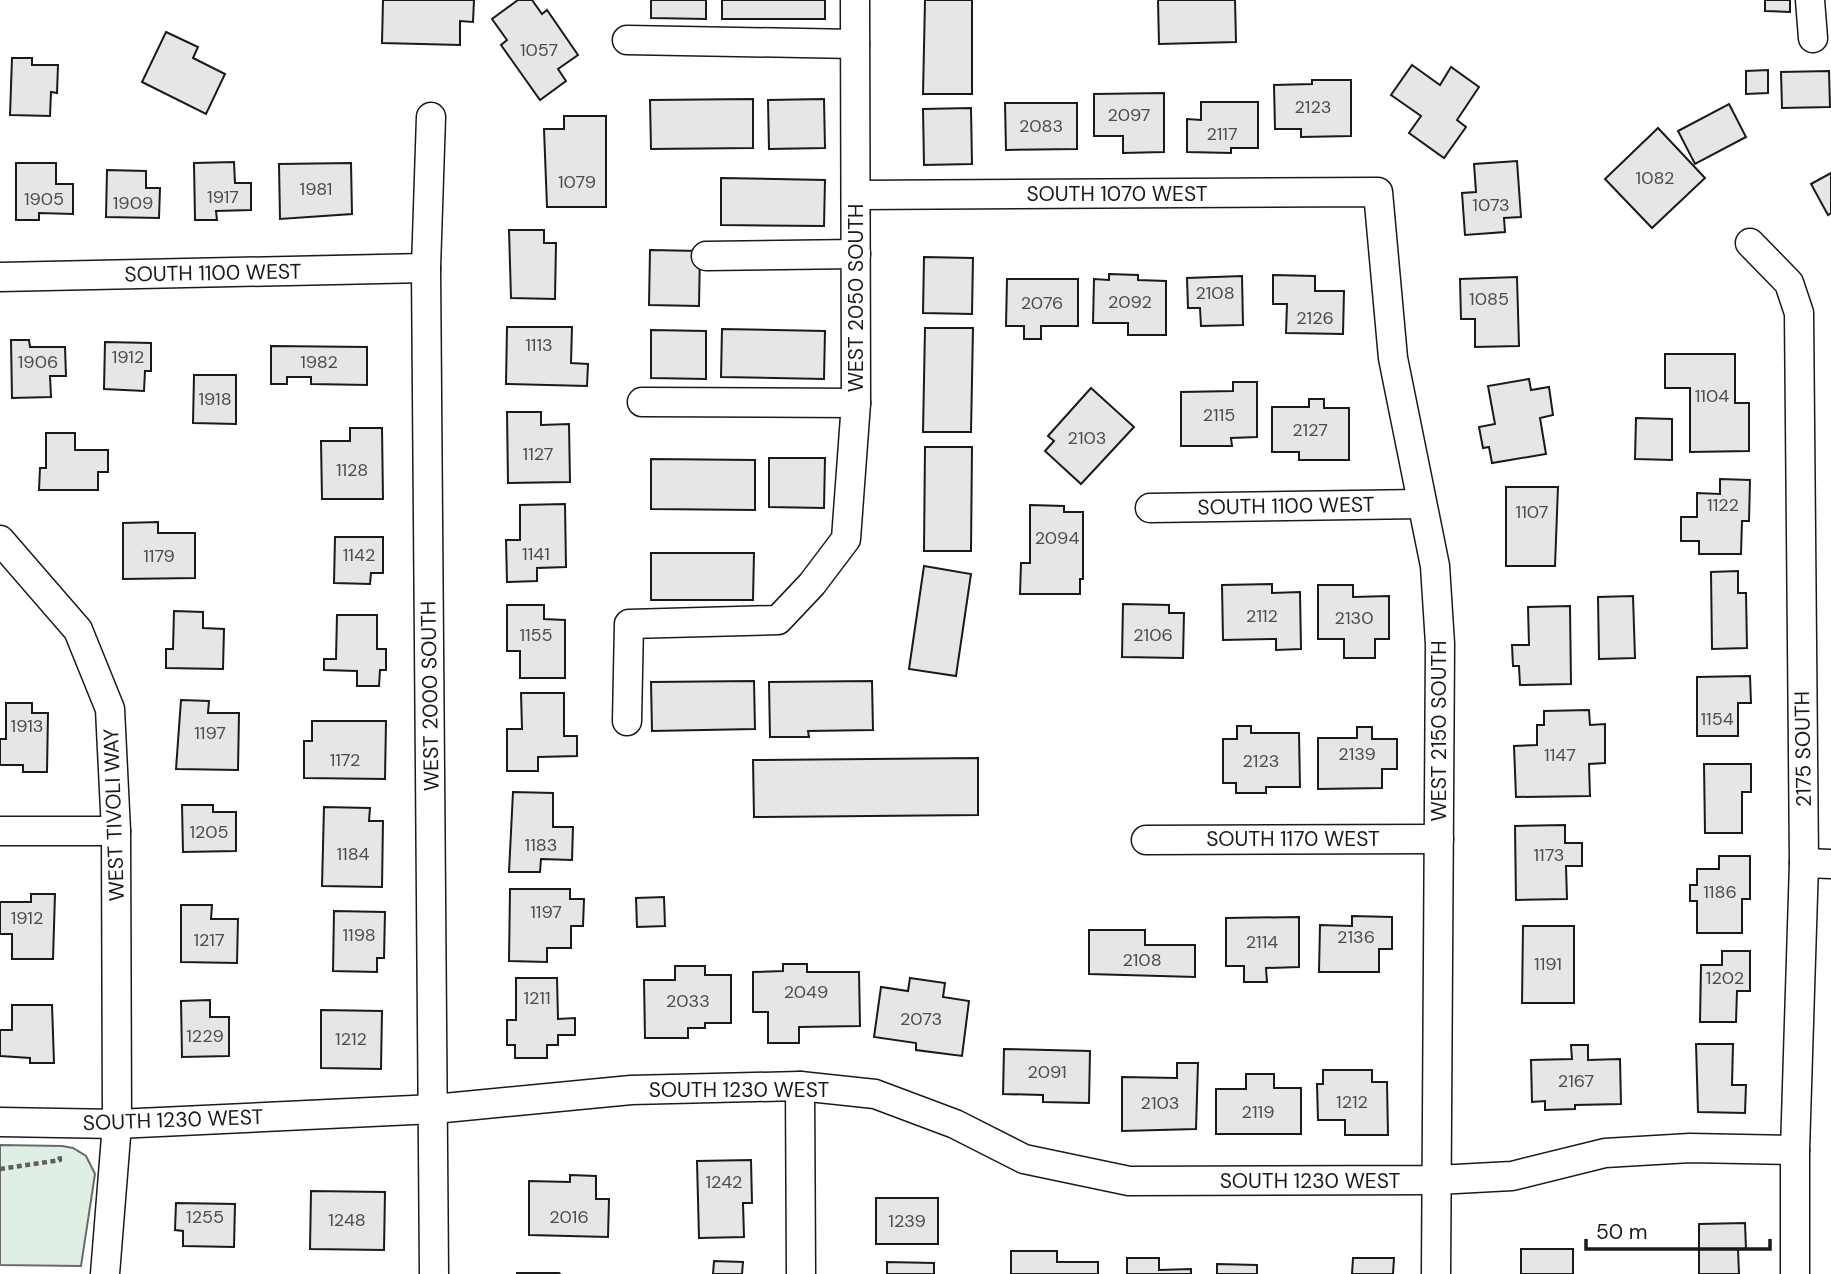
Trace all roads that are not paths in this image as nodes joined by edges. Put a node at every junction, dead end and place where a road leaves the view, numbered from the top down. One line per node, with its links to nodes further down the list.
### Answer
1 (855, 0): 5 (street, WEST 2050 SOUTH)
2 (1810, 0): 3 (street)
3 (1813, 38)
4 (626, 40): 5 (street)
5 (855, 44): 8 (street, WEST 2050 SOUTH)
6 (431, 117): 12 (street, WEST 2000 SOUTH)
7 (1378, 192): 8 (street, SOUTH 1070 WEST); 16 (street, WEST 2150 SOUTH)
8 (856, 195): 10 (street, WEST 2050 SOUTH)
9 (1750, 243): 24 (street, 2175 SOUTH)
10 (856, 254): 11 (street); 15 (street, WEST 2050 SOUTH)
11 (706, 256)
12 (426, 268): 13 (street, SOUTH 1100 WEST); 26 (street, WEST 2000 SOUTH)
13 (0, 277)
14 (642, 402): 15 (street)
15 (856, 404): 19 (street, WEST 2050 SOUTH)
16 (1421, 504): 17 (street, SOUTH 1100 WEST); 22 (street, WEST 2150 SOUTH)
17 (1150, 508)
18 (0, 540): 21 (street, WEST TIVOLI WAY)
19 (627, 721)
20 (0, 831): 21 (street)
21 (116, 831): 28 (street, WEST TIVOLI WAY)
22 (1439, 839): 23 (street, SOUTH 1170 WEST); 30 (street, WEST 2150 SOUTH)
23 (1146, 840)
24 (1818, 864): 29 (street, 2175 SOUTH)
25 (800, 1086): 26 (street, SOUTH 1230 WEST); 30 (street, SOUTH 1230 WEST); 33 (street)
26 (434, 1109): 28 (street, SOUTH 1230 WEST); 32 (street, WEST 2000 SOUTH)
27 (0, 1122): 28 (street, SOUTH 1230 WEST)
28 (117, 1124): 31 (street, WEST TIVOLI WAY)
29 (1795, 1150): 30 (street, SOUTH 1230 WEST); 35 (street, 2175 SOUTH)
30 (1437, 1180): 34 (street, WEST 2150 SOUTH)
31 (105, 1274)
32 (434, 1274)
33 (802, 1274)
34 (1436, 1274)
35 (1795, 1274)

